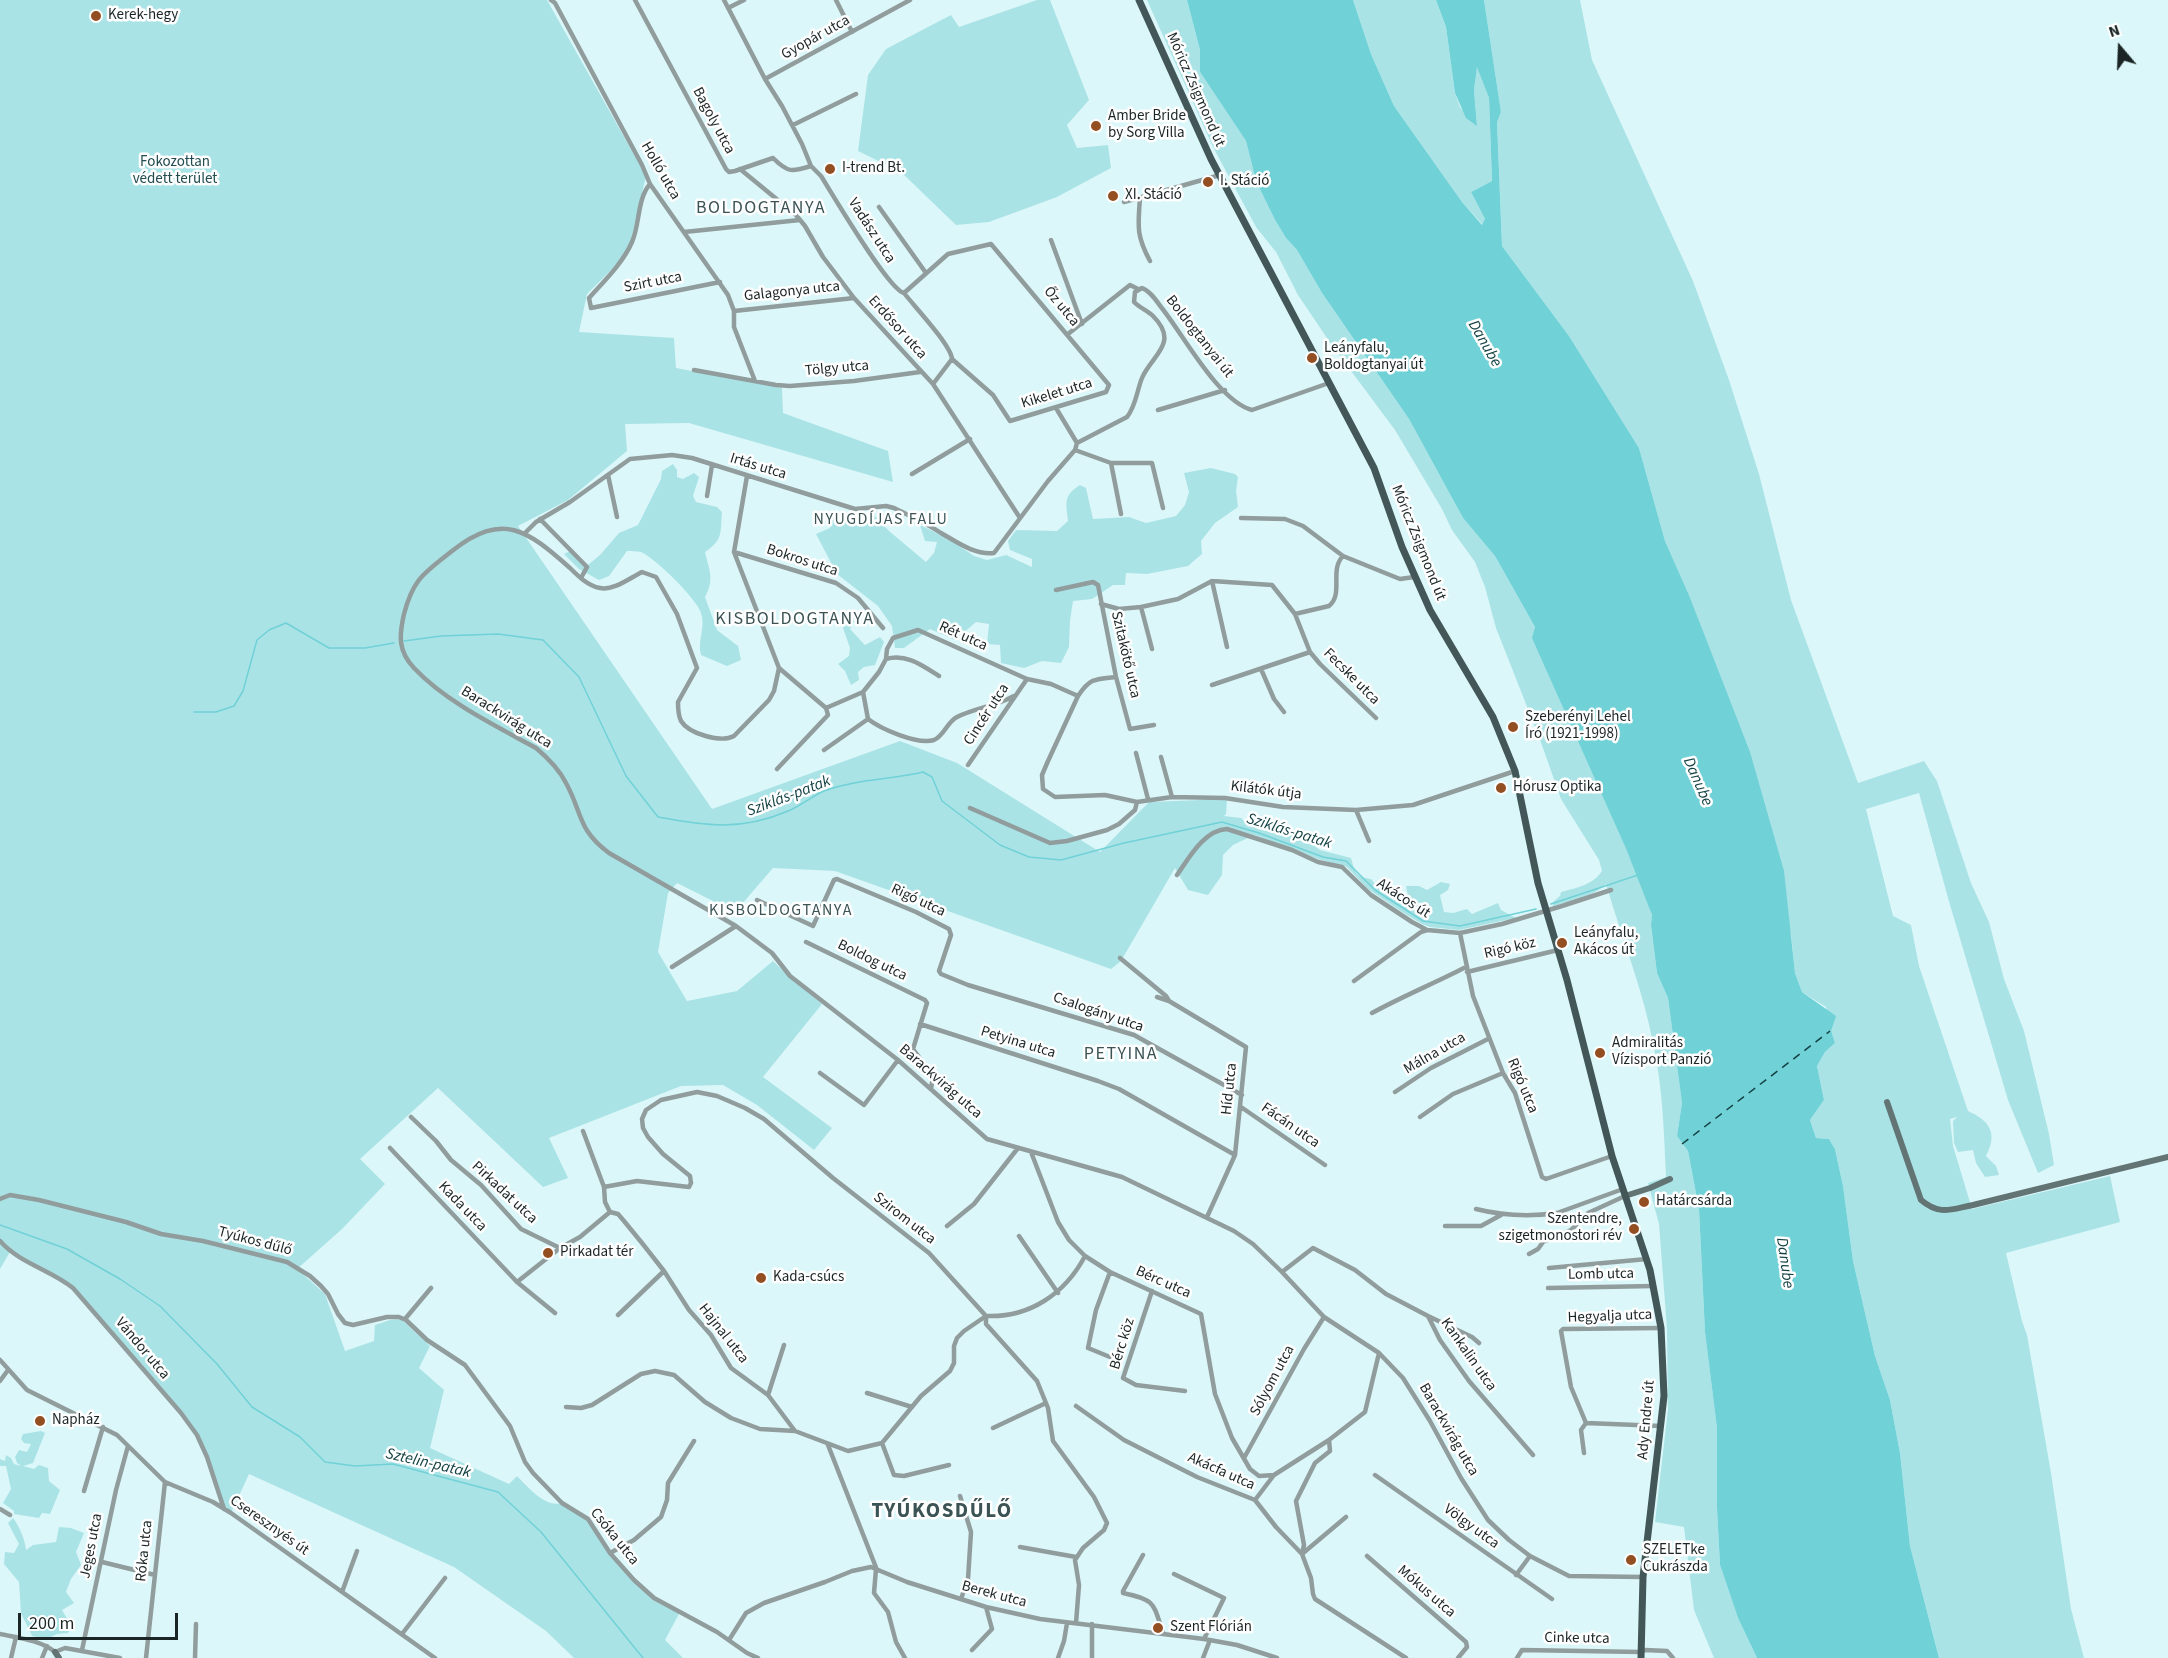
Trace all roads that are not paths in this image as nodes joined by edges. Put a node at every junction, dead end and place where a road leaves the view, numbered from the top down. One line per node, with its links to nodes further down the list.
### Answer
1 (562, 0): 8 (street)
2 (635, 0): 15 (street, Bagoly utca)
3 (724, 0): 9 (street, Vadász utca)
4 (744, 0): 9 (street)
5 (836, 0): 10 (street)
6 (910, 0): 10 (street, Gyopár utca)
7 (1139, 0): 16 (main road, Móricz Zsigmond út)
8 (553, 2): 17 (street, Holló utca)
9 (728, 8): 11 (street, Vadász utca)
10 (852, 32): 11 (street, Gyopár utca)
11 (765, 80): 13 (street, Vadász utca)
12 (856, 94): 13 (street)
13 (793, 125): 14 (street, Vadász utca)
14 (811, 166): 15 (street, Bagoly utca); 28 (street, Vadász utca)
15 (740, 169): 21 (street, Erdősor utca)
16 (1220, 175): 18 (street); 37 (main road, Móricz Zsigmond út)
17 (650, 184): 22 (street, Holló utca); 26 (street, Szirt utca)
18 (1140, 198): 19 (street); 24 (street)
19 (1124, 202)
20 (879, 207): 25 (street)
21 (800, 220): 22 (street); 29 (street, Erdősor utca)
22 (684, 232): 26 (street, Holló utca)
23 (1051, 240): 31 (street)
24 (1150, 261)
25 (926, 273): 28 (street); 32 (street, Őz utca)
26 (720, 282): 30 (street, Holló utca)
27 (1138, 289): 31 (street); 40 (street, Boldogtanyai út); 45 (street, Boldogtanyai út)
28 (904, 293): 33 (street, Vadász utca)
29 (854, 298): 30 (street, Galagonya utca); 35 (street, Erdősor utca)
30 (734, 310): 36 (street, Holló utca)
31 (1082, 324): 32 (street)
32 (1068, 334): 39 (street, Őz utca)
33 (952, 358): 38 (street); 43 (street, Vadász utca)
34 (694, 370): 36 (street, Tölgy utca)
35 (920, 372): 36 (street, Tölgy utca); 38 (street, Erdősor utca)
36 (755, 381)
37 (1330, 382): 40 (street, Boldogtanyai út); 62 (main road, Móricz Zsigmond út)
38 (933, 384): 44 (street, Erdősor utca)
39 (1109, 388): 41 (street, Kikelet utca)
40 (1225, 390): 42 (street)
41 (1056, 408): 43 (street, Kikelet utca); 45 (street)
42 (1158, 410)
43 (1010, 421)
44 (970, 439): 49 (street); 56 (street, Erdősor utca)
45 (1077, 443): 46 (street)
46 (1075, 450): 47 (street); 56 (street)
47 (1111, 463): 53 (street); 54 (street)
48 (712, 465): 50 (street, Irtás utca); 51 (street, Irtás utca); 52 (street)
49 (912, 474)
50 (608, 475): 55 (street); 58 (street, Irtás utca)
51 (747, 476): 56 (street, Irtás utca); 60 (street)
52 (707, 496)
53 (1163, 508)
54 (1121, 514)
55 (617, 517)
56 (1020, 518)
57 (1241, 518): 61 (street)
58 (540, 519): 59 (street, Irtás utca); 63 (street)
59 (525, 533): 63 (street); 104 (street, Barackvirág utca)
60 (734, 552): 69 (street, Bokros utca); 74 (street)
61 (1343, 556): 62 (street); 68 (street)
62 (1414, 577): 93 (main road, Móricz Zsigmond út)
63 (581, 578): 74 (street)
64 (1212, 581): 67 (street); 68 (street, Fecske utca); 70 (street)
65 (1056, 590): 66 (street, Szitakötő utca)
66 (1101, 604): 67 (street); 77 (street, Szitakötő utca)
67 (1141, 607): 71 (street)
68 (1295, 614): 72 (street, Fecske utca)
69 (883, 628)
70 (1227, 647)
71 (1152, 649)
72 (1310, 652): 75 (street, Fecske utca); 85 (street, Fecske utca)
73 (886, 659): 76 (street); 78 (street, Rét utca); 80 (street, Rét utca)
74 (779, 668): 83 (street)
75 (1261, 669): 79 (street, Fecske utca); 84 (street)
76 (939, 676)
77 (1116, 677): 82 (street); 87 (street, Szitakötő utca)
78 (1027, 679): 81 (street, Cincér utca); 82 (street)
79 (1212, 686)
80 (863, 692): 83 (street, Rét utca); 86 (street)
81 (1014, 696): 86 (street); 91 (street, Cincér utca)
82 (1078, 696): 96 (street)
83 (826, 708): 92 (street)
84 (1284, 712)
85 (1376, 718)
86 (868, 719): 88 (street)
87 (1154, 725)
88 (824, 750)
89 (1136, 753): 95 (street)
90 (1161, 757): 94 (street)
91 (968, 765)
92 (777, 769)
93 (1515, 771): 98 (street, Kilátók útja); 103 (main road, Móricz Zsigmond út)
94 (1172, 797): 95 (street, Kilátók útja); 98 (street, Kilátók útja)
95 (1148, 799): 96 (street, Kilátók útja)
96 (1137, 802): 97 (street)
97 (970, 808)
98 (1356, 810): 99 (street)
99 (1369, 841)
100 (1177, 875): 105 (street, Akácos út)
101 (1611, 890): 103 (street, Akácos út)
102 (757, 900): 112 (street, Rigó utca)
103 (1546, 911): 106 (street, Akácos út); 108 (main road, Móricz Zsigmond út)
104 (736, 926): 110 (street); 119 (street, Barackvirág utca)
105 (1427, 930): 106 (street, Akácos út); 113 (street)
106 (1460, 933): 111 (street, Rigó utca)
107 (806, 942): 117 (street, Boldog utca)
108 (1558, 950): 111 (street, Rigó köz); 134 (main road, Móricz Zsigmond út)
109 (1120, 958): 115 (street, Híd utca)
110 (672, 967)
111 (1467, 970): 116 (street, Rigó köz); 118 (street, Rigó utca)
112 (939, 971): 124 (street, Csalogány utca)
113 (1354, 981)
114 (1157, 997): 115 (street, Híd utca)
115 (1169, 1002): 124 (street, Híd utca)
116 (1372, 1013)
117 (920, 1024): 122 (street); 133 (street, Petyina utca)
118 (1488, 1039): 121 (street, Rigó utca); 123 (street, Málna utca)
119 (898, 1059): 120 (street); 122 (street, Barackvirág utca)
120 (820, 1073)
121 (1503, 1073): 128 (street); 134 (street, Rigó utca)
122 (931, 1089): 131 (street, Barackvirág utca)
123 (1395, 1092)
124 (1242, 1095): 126 (street, Híd utca)
125 (1887, 1102): 135 (street)
126 (1241, 1107): 133 (street, Híd utca); 136 (street, Fácán utca)
127 (411, 1117): 149 (street, Pirkadat utca)
128 (1419, 1117)
129 (583, 1131): 138 (street)
130 (390, 1148): 157 (street, Kada utca)
131 (1018, 1148): 132 (street, Barackvirág utca); 145 (street)
132 (1031, 1152): 144 (street, Barackvirág utca); 151 (street, Bérc utca)
133 (1234, 1155): 144 (street, Híd utca)
134 (1612, 1156): 139 (main road, Móricz Zsigmond út)
135 (2168, 1156)
136 (1325, 1165)
137 (1670, 1179): 139 (street)
138 (604, 1187): 142 (street); 165 (street, Szirom utca)
139 (1624, 1192): 143 (street); 150 (street); 152 (main road, Ady Endre út)
140 (0, 1199): 168 (street, Tyúkos dűlő)
141 (1476, 1209): 143 (street)
142 (610, 1212): 149 (street); 154 (street, Hajnal utca)
143 (1501, 1215): 146 (street)
144 (1207, 1217): 156 (street, Barackvirág utca)
145 (946, 1226)
146 (1445, 1226)
147 (1019, 1236): 162 (street)
148 (0, 1241): 205 (street, Vándor utca)
149 (560, 1248): 157 (street)
150 (1528, 1254)
151 (1085, 1256): 155 (street, Bérc utca); 162 (street)
152 (1647, 1259): 153 (street); 158 (main road, Ady Endre út)
153 (1549, 1268)
154 (664, 1271): 164 (street); 179 (street, Hajnal utca)
155 (1110, 1272): 161 (street, Bérc utca); 173 (street)
156 (1282, 1272): 166 (street, Kankalin utca); 167 (street, Barackvirág utca)
157 (517, 1282): 163 (street, Kada utca)
158 (1654, 1286): 160 (street, Lomb utca); 169 (main road, Ady Endre út)
159 (430, 1288): 168 (street)
160 (1548, 1288)
161 (1152, 1291): 177 (street, Bérc köz); 196 (street, Bérc utca)
162 (1058, 1293): 165 (street)
163 (555, 1314)
164 (618, 1316)
165 (986, 1316): 180 (street, Szirom utca); 183 (street)
166 (1428, 1316): 170 (street); 195 (street, Kankalin utca)
167 (1324, 1317): 172 (street, Barackvirág utca); 196 (street, Sólyom utca)
168 (405, 1319): 210 (street, Csóka utca)
169 (1661, 1328): 184 (street, Hegyalja utca); 185 (main road, Ady Endre út)
170 (1479, 1343)
171 (784, 1345): 179 (street)
172 (1379, 1353): 190 (street); 215 (street, Barackvirág utca)
173 (1110, 1357)
174 (0, 1360): 175 (street, Cseresznyés út)
175 (8, 1370): 176 (street); 186 (street, Cseresznyés út)
176 (0, 1381)
177 (1185, 1391)
178 (867, 1393): 183 (street)
179 (768, 1395): 188 (street, Hajnal utca)
180 (1046, 1403): 187 (street); 214 (street, Szirom utca)
181 (1076, 1406): 203 (street, Akácfa utca)
182 (566, 1407): 188 (street)
183 (912, 1407): 191 (street)
184 (1586, 1423): 185 (street); 194 (street)
185 (1661, 1426): 221 (main road, Ady Endre út)
186 (103, 1428): 193 (street, Cseresznyés út); 201 (street)
187 (993, 1428)
188 (795, 1431): 192 (street)
189 (694, 1440): 210 (street)
190 (1329, 1440): 198 (street); 211 (street)
191 (882, 1443): 192 (street); 197 (street)
192 (828, 1445): 217 (street)
193 (128, 1446): 200 (street, Cseresznyés út); 216 (street, Jeges utca)
194 (1584, 1453)
195 (1533, 1455)
196 (1244, 1458): 198 (street, Bérc utca)
197 (949, 1465)
198 (1274, 1475): 203 (street)
199 (1375, 1475): 220 (street, Völgy utca)
200 (165, 1482): 205 (street, Cseresznyés út); 219 (street, Róka utca)
201 (84, 1491)
202 (960, 1496): 224 (street)
203 (1255, 1500): 211 (street, Akácfa utca)
204 (0, 1509): 206 (street)
205 (224, 1509): 223 (street, Cseresznyés út)
206 (10, 1515)
207 (1346, 1517): 211 (street)
208 (1020, 1547): 214 (street)
209 (357, 1551): 223 (street)
210 (610, 1553): 236 (street, Csóka utca)
211 (1302, 1554): 255 (street, Akácfa utca)
212 (1143, 1556): 231 (street)
213 (1367, 1556): 256 (street, Mókus utca)
214 (1076, 1557): 228 (street)
215 (1530, 1557): 220 (street); 221 (street, Barackvirág utca)
216 (102, 1563): 219 (street); 238 (street, Jeges utca)
217 (877, 1570): 224 (street, Berek utca); 236 (street); 250 (street)
218 (1174, 1574): 235 (street)
219 (155, 1575): 246 (street, Róka utca)
220 (1516, 1575): 225 (street, Völgy utca)
221 (1643, 1577): 242 (main road, Ady Endre út)
222 (445, 1578): 233 (street)
223 (342, 1592): 233 (street, Cseresznyés út)
224 (961, 1599): 226 (street, Berek utca)
225 (1552, 1599)
226 (986, 1607): 227 (street, Berek utca); 239 (street)
227 (1067, 1623): 228 (street, Berek utca); 251 (street)
228 (1076, 1623): 230 (street, Berek utca)
229 (196, 1624): 247 (street)
230 (1092, 1624): 231 (street, Berek utca); 252 (street)
231 (1163, 1633): 235 (street, Berek utca)
232 (0, 1634): 234 (street)
233 (402, 1634): 248 (street, Cseresznyés út)
234 (16, 1637): 237 (street); 243 (street)
235 (1207, 1639): 241 (street, Berek utca); 253 (street)
236 (729, 1640): 249 (street, Csóka utca)
237 (47, 1646): 240 (street); 244 (street)
238 (82, 1650): 240 (street); 245 (street)
239 (972, 1650)
240 (57, 1655)
241 (1260, 1655): 254 (street, Berek utca)
242 (1641, 1655): 257 (street, Cinke utca); 258 (street)
243 (11, 1658)
244 (42, 1658)
245 (120, 1658)
246 (146, 1658)
247 (195, 1658)
248 (435, 1658)
249 (758, 1658)
250 (905, 1658)
251 (1058, 1658)
252 (1092, 1658)
253 (1203, 1658)
254 (1278, 1658)
255 (1406, 1658)
256 (1458, 1658)
257 (1517, 1658)
258 (1673, 1658)

